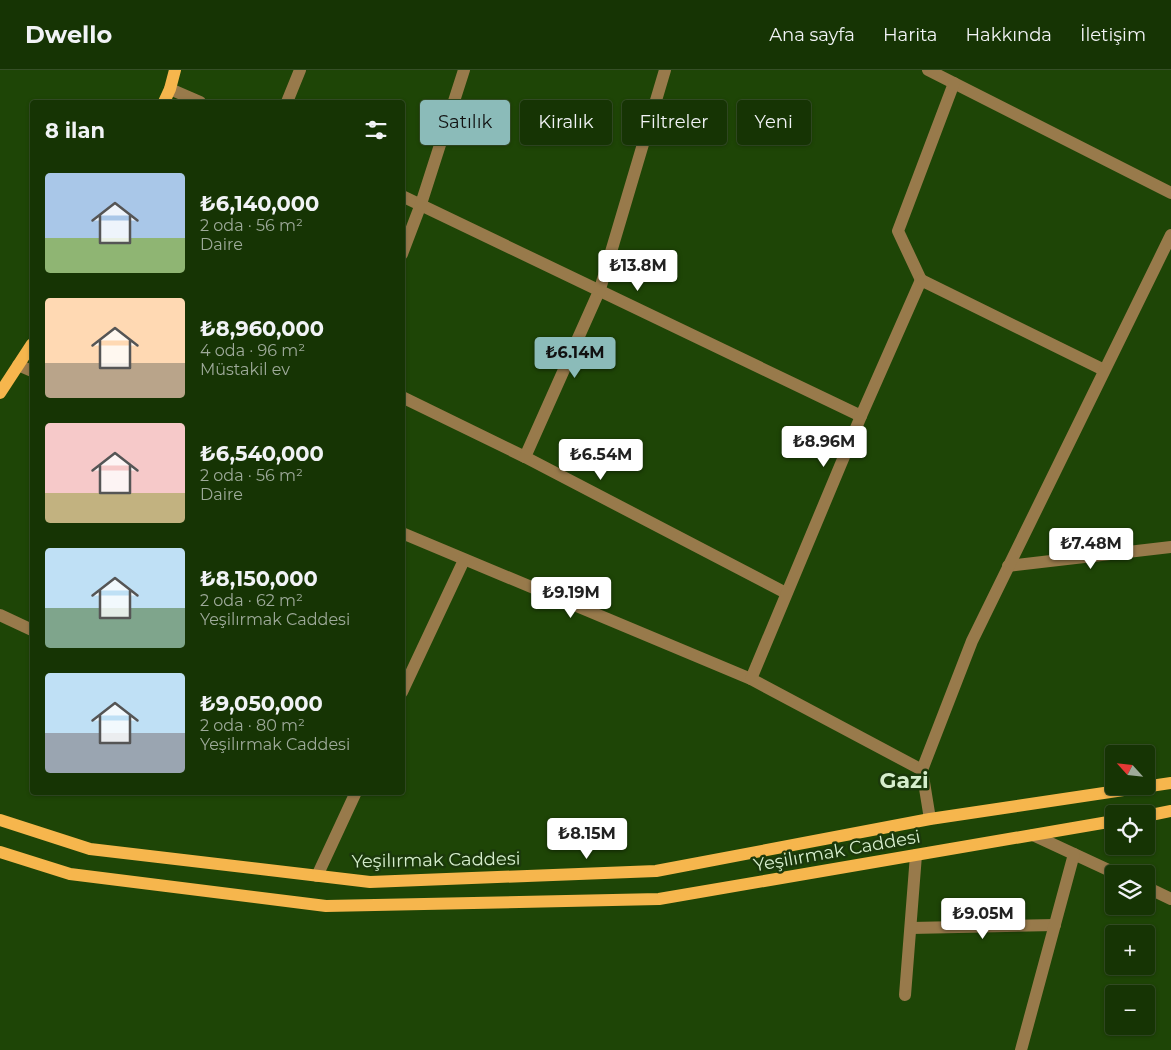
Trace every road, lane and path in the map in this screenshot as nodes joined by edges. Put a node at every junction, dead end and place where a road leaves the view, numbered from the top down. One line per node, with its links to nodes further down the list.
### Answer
1 (175, 70): 7 (main road)
2 (300, 70): 10 (street)
3 (464, 70): 13 (street)
4 (665, 70): 17 (street)
5 (928, 70): 6 (street)
6 (954, 83): 11 (street); 16 (street)
7 (170, 89): 8 (main road); 9 (street)
8 (165, 100)
9 (195, 100)
10 (287, 100)
11 (1171, 193)
12 (405, 197): 13 (street)
13 (421, 204): 15 (street); 17 (street)
14 (1171, 235): 21 (street)
15 (405, 246)
16 (921, 280): 21 (street); 24 (street)
17 (600, 289): 24 (street); 25 (street)
18 (30, 347): 19 (main road)
19 (18, 365): 20 (street); 22 (main road)
20 (30, 370)
21 (1104, 370): 29 (street)
22 (0, 393)
23 (405, 398): 25 (street)
24 (861, 416): 30 (street)
25 (525, 457): 30 (street)
26 (405, 534): 28 (street)
27 (1171, 547): 29 (street)
28 (464, 560): 33 (street); 34 (street)
29 (1008, 566): 35 (street)
30 (786, 593): 33 (street)
31 (0, 615): 32 (street)
32 (30, 629)
33 (750, 678): 35 (street)
34 (405, 686)
35 (922, 770): 40 (street)
36 (1171, 783): 40 (main road, Yeşilırmak Caddesi)
37 (355, 795): 48 (street)
38 (1171, 812): 39 (main road)
39 (1155, 815)
40 (930, 819): 48 (main road, Yeşilırmak Caddesi)
41 (0, 820): 48 (main road, Yeşilırmak Caddesi)
42 (1105, 823): 43 (main road, Yeşilırmak Caddesi)
43 (1033, 835): 45 (street); 46 (main road, Yeşilırmak Caddesi)
44 (0, 852): 46 (main road, Yeşilırmak Caddesi)
45 (1074, 854): 47 (street); 51 (street)
46 (916, 855): 52 (street)
47 (1105, 868)
48 (317, 876)
49 (1155, 891): 50 (street)
50 (1171, 898)
51 (1055, 925): 52 (street); 54 (street)
52 (911, 928): 53 (street)
53 (905, 995)
54 (1021, 1050)

